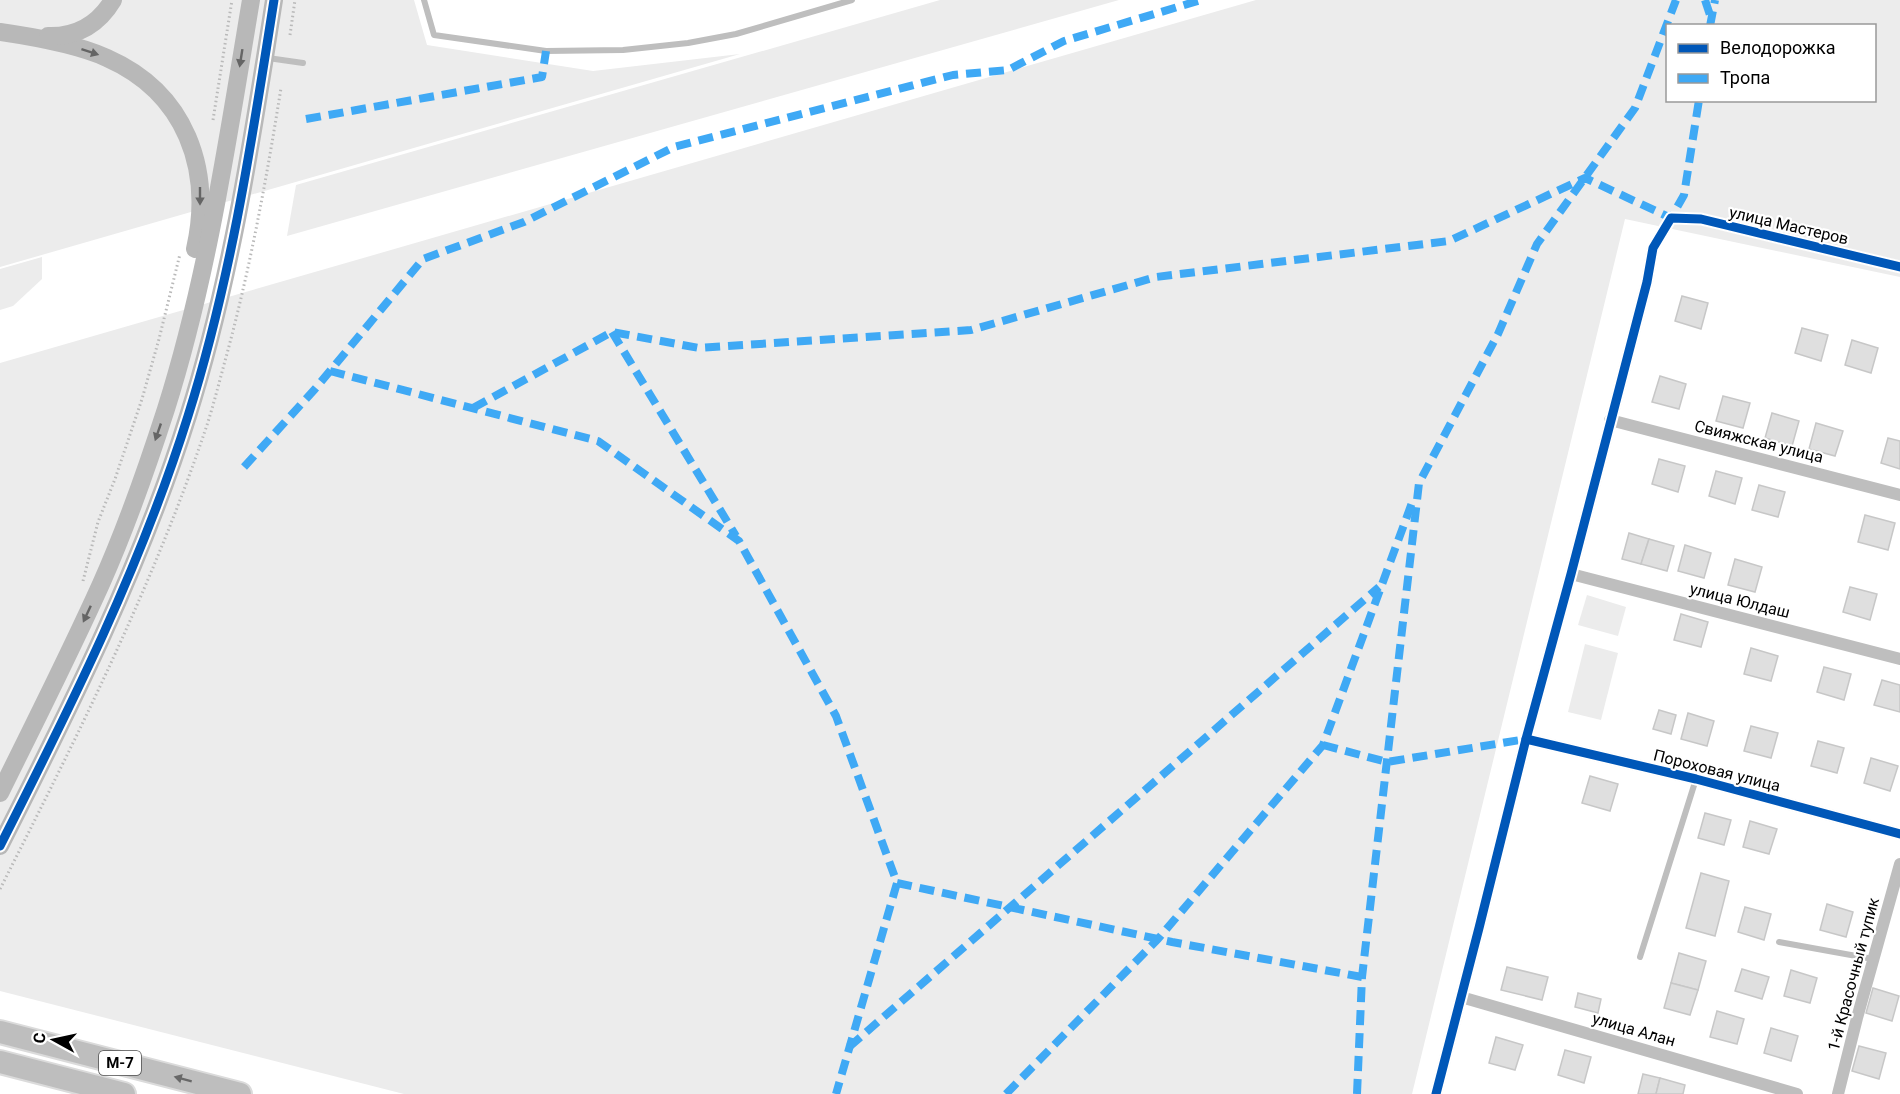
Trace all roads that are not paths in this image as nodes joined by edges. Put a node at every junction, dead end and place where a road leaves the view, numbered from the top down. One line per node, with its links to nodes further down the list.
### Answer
1 (113, 0): 6 (street)
2 (251, 0): 10 (street, one-way to 10)
3 (274, 0): 7 (street)
4 (424, 0): 5 (lane)
5 (852, 0)
6 (6, 33): 10 (street, one-way to 10)
7 (265, 57): 8 (lane); 19 (street)
8 (303, 63)
9 (1900, 267): 11 (street, улица Мастеров)
10 (166, 408): 17 (street, one-way to 17)
11 (1610, 420): 12 (street, Свияжская улица); 13 (street)
12 (1900, 495)
13 (1571, 574): 14 (street, улица Юлдаш); 15 (street)
14 (1900, 659)
15 (1526, 739): 16 (street, Пороховая улица); 24 (street)
16 (1696, 779): 18 (street, Пороховая улица); 22 (lane)
17 (0, 793)
18 (1900, 834)
19 (0, 846)
20 (1900, 868): 23 (street, 1-й Красочный тупик)
21 (1779, 942): 23 (lane)
22 (1640, 957)
23 (1873, 960): 31 (street, 1-й Красочный тупик)
24 (1461, 997): 29 (street); 30 (street, улица Алан)
25 (0, 1032): 28 (highway, М-7, one-way to 25)
26 (0, 1062): 27 (highway, М-7)
27 (124, 1094)
28 (240, 1094)
29 (1436, 1094)
30 (1797, 1094)
31 (1838, 1094)

